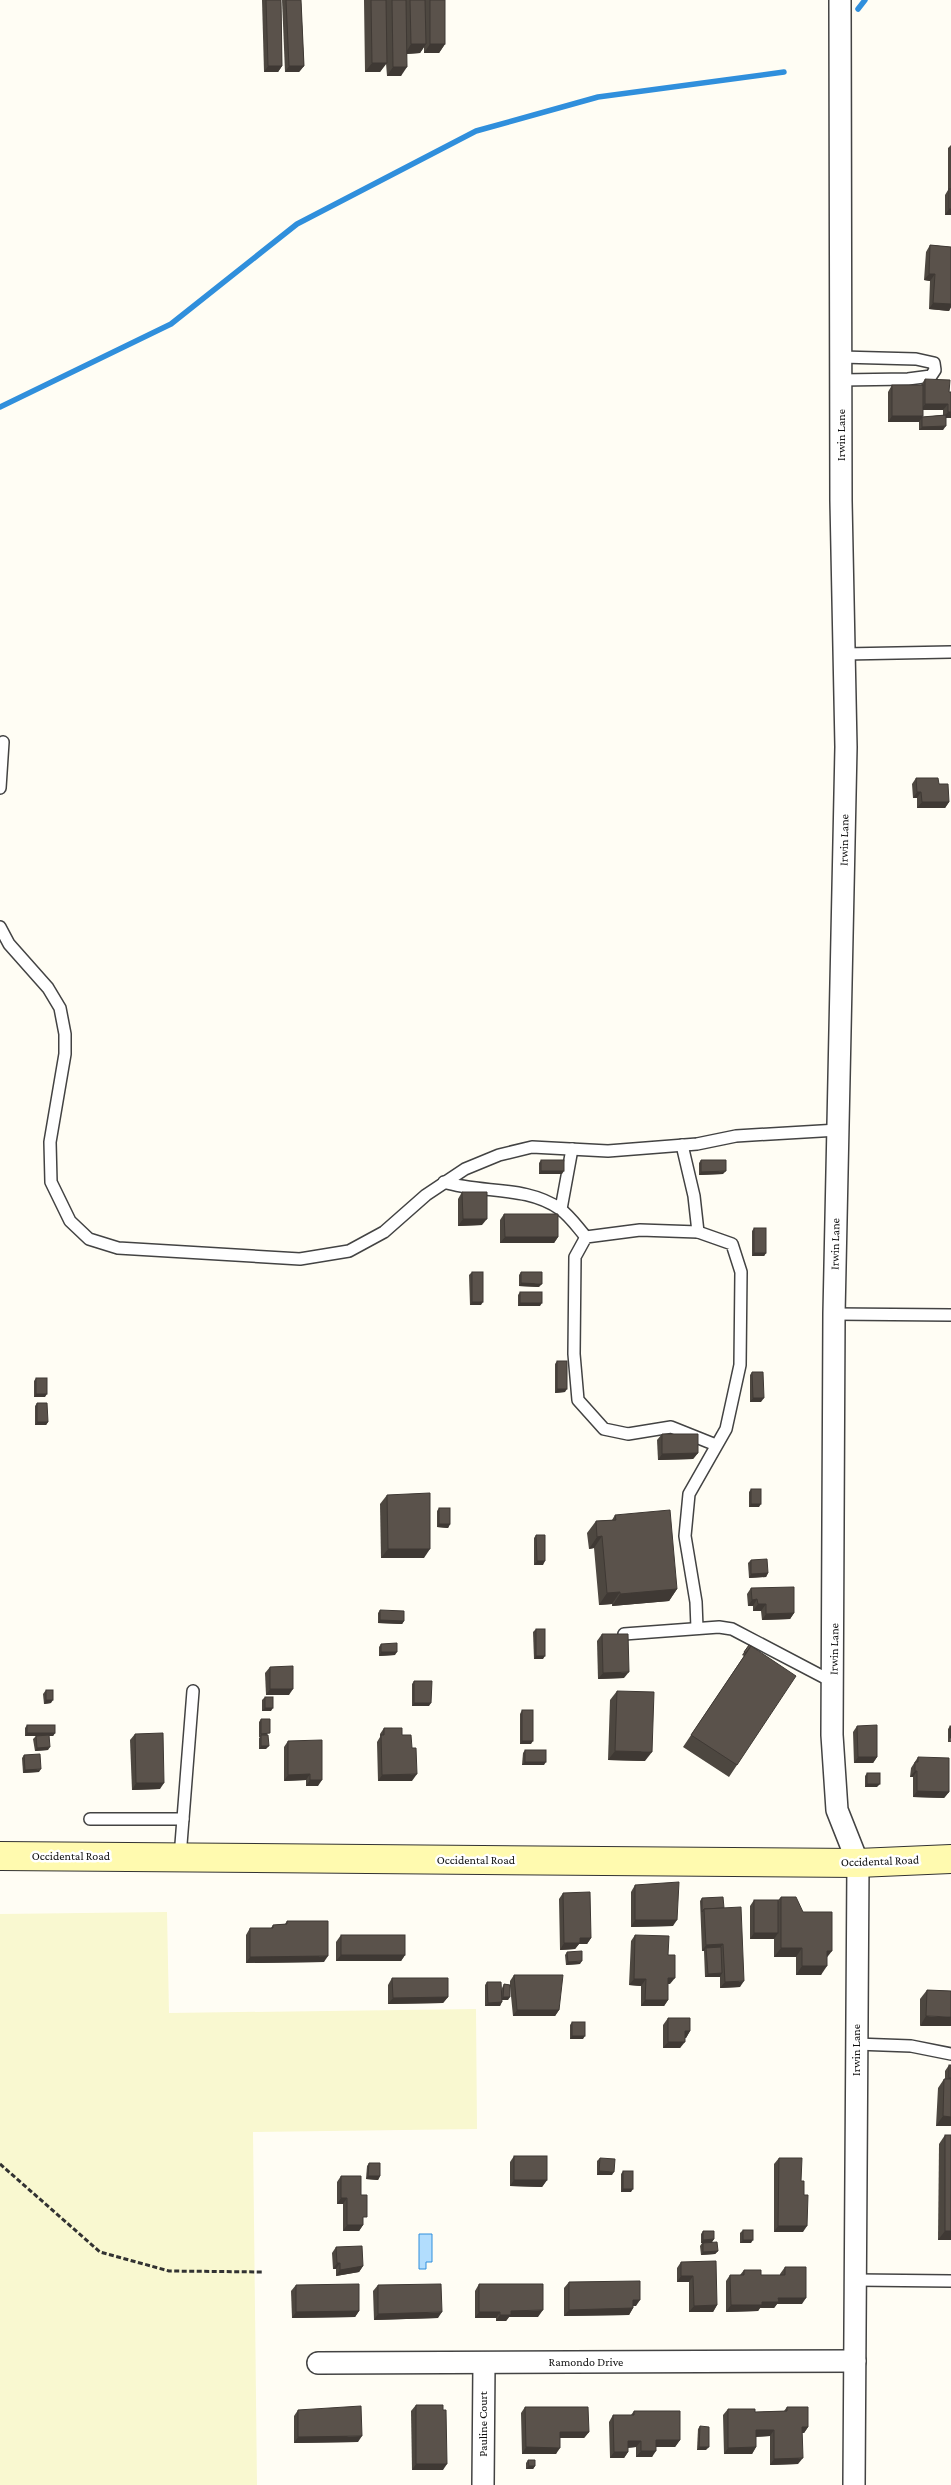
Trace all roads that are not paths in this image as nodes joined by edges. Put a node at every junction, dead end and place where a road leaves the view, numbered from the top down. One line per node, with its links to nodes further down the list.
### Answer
1 (840, 0): 2 (street, Irwin Lane)
2 (841, 357): 3 (street, Irwin Lane); 3 (lane)
3 (841, 380): 5 (street, Irwin Lane)
4 (951, 652): 5 (lane)
5 (844, 654): 9 (street, Irwin Lane)
6 (3, 742): 7 (lane)
7 (0, 788)
8 (0, 928): 12 (lane)
9 (838, 1130): 10 (lane); 16 (street, Irwin Lane)
10 (682, 1145): 11 (lane); 14 (lane)
11 (572, 1149): 12 (lane); 13 (lane)
12 (444, 1182): 13 (lane)
13 (561, 1209): 15 (lane)
14 (698, 1232): 15 (lane); 18 (lane)
15 (586, 1237): 18 (lane)
16 (834, 1314): 17 (lane); 21 (street, Irwin Lane)
17 (951, 1314)
18 (716, 1445): 19 (lane)
19 (697, 1628): 20 (lane); 21 (lane)
20 (624, 1634)
21 (833, 1682): 28 (street, Irwin Lane)
22 (193, 1691): 23 (lane)
23 (183, 1819): 24 (lane); 26 (lane)
24 (90, 1820)
25 (0, 1856): 26 (street, Occidental Road)
26 (180, 1857): 28 (street, Occidental Road)
27 (951, 1859): 28 (street, Occidental Road)
28 (858, 1863): 29 (street, Irwin Lane)
29 (856, 2044): 30 (lane); 31 (street, Irwin Lane)
30 (951, 2054)
31 (856, 2280): 32 (lane); 33 (street, Irwin Lane)
32 (951, 2281)
33 (855, 2361): 35 (street, Ramondo Drive); 37 (street, Irwin Lane)
34 (318, 2363): 35 (street, Ramondo Drive)
35 (484, 2363): 36 (street, Pauline Court)
36 (483, 2485)
37 (854, 2485)

